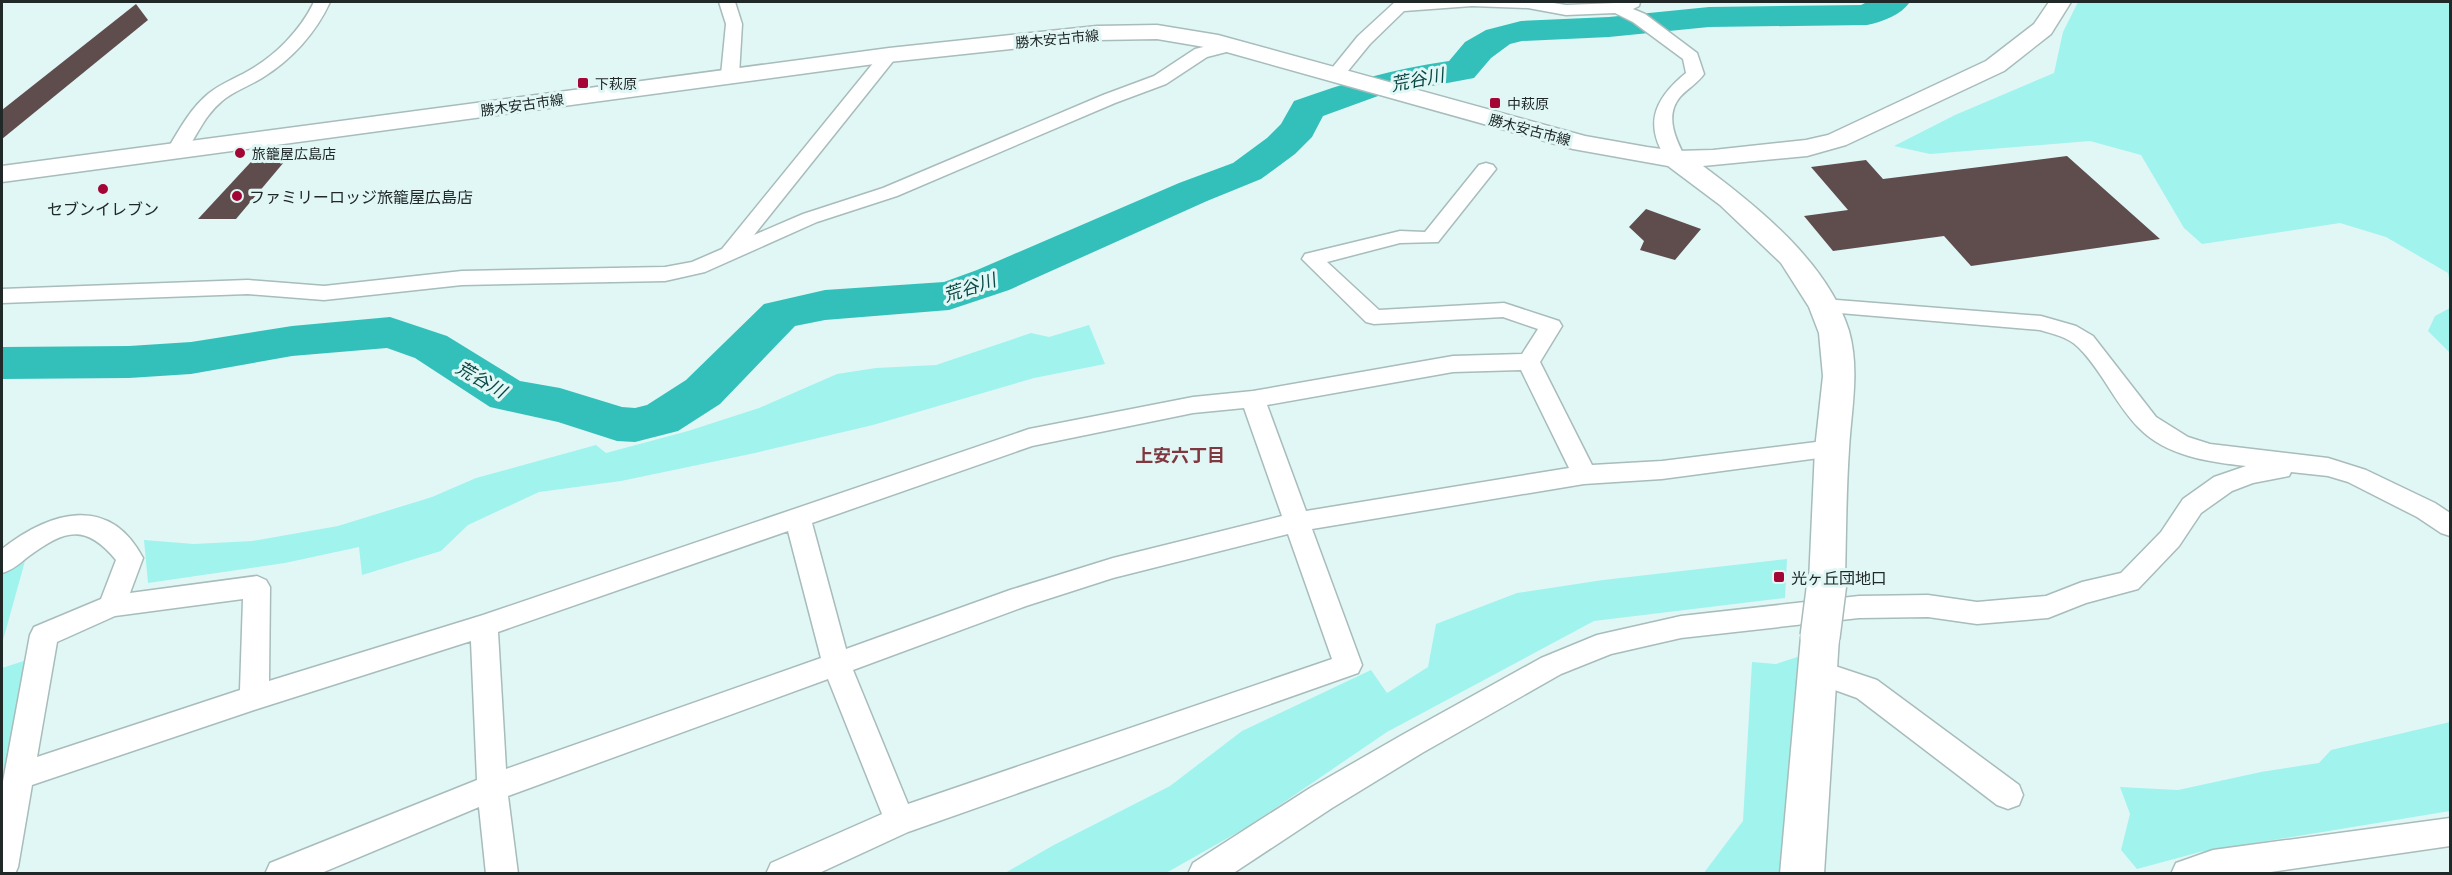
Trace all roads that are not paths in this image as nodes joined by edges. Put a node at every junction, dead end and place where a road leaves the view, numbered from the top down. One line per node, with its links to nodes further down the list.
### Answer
1 (322, 2): 13 (street)
2 (727, 2): 11 (street)
3 (1469, 2): 7 (street)
4 (1475, 2): 8 (street)
5 (1637, 2): 8 (street)
6 (2060, 2): 14 (main road, 勝木安古市線)
7 (1403, 4): 12 (street)
8 (1618, 8): 14 (street)
9 (1232, 45): 10 (main road, 勝木安古市線); 12 (main road, 勝木安古市線); 17 (street)
10 (889, 55): 11 (main road, 勝木安古市線); 17 (street)
11 (730, 75): 13 (main road, 勝木安古市線)
12 (1344, 75): 14 (main road, 勝木安古市線)
13 (177, 150): 16 (main road, 勝木安古市線)
14 (1676, 159): 20 (main road)
15 (1486, 169): 22 (street)
16 (2, 174)
17 (727, 255): 18 (street)
18 (47, 295): 19 (street); 21 (street)
19 (2, 296)
20 (1824, 306): 24 (main road); 25 (street)
21 (2, 314)
22 (1529, 362): 23 (street); 26 (street)
23 (1253, 399): 27 (street); 28 (street)
24 (1832, 449): 26 (street); 33 (main road, bridge)
25 (2280, 462): 29 (street); 45 (street)
26 (1584, 475): 28 (street)
27 (798, 519): 32 (street); 34 (street)
28 (1299, 522): 34 (street); 39 (street)
29 (2451, 526)
30 (2, 563): 31 (street)
31 (112, 606): 35 (street); 36 (street)
32 (484, 626): 35 (street); 37 (street)
33 (1818, 655): 38 (street); 46 (main road)
34 (836, 663): 37 (street); 39 (street)
35 (254, 698): 36 (street)
36 (18, 776): 41 (street)
37 (492, 788): 42 (street); 43 (street)
38 (2008, 795)
39 (900, 821): 44 (street)
40 (2451, 832): 47 (street)
41 (2, 867)
42 (281, 873)
43 (502, 873)
44 (782, 873)
45 (1204, 873)
46 (1802, 873)
47 (2187, 873)

